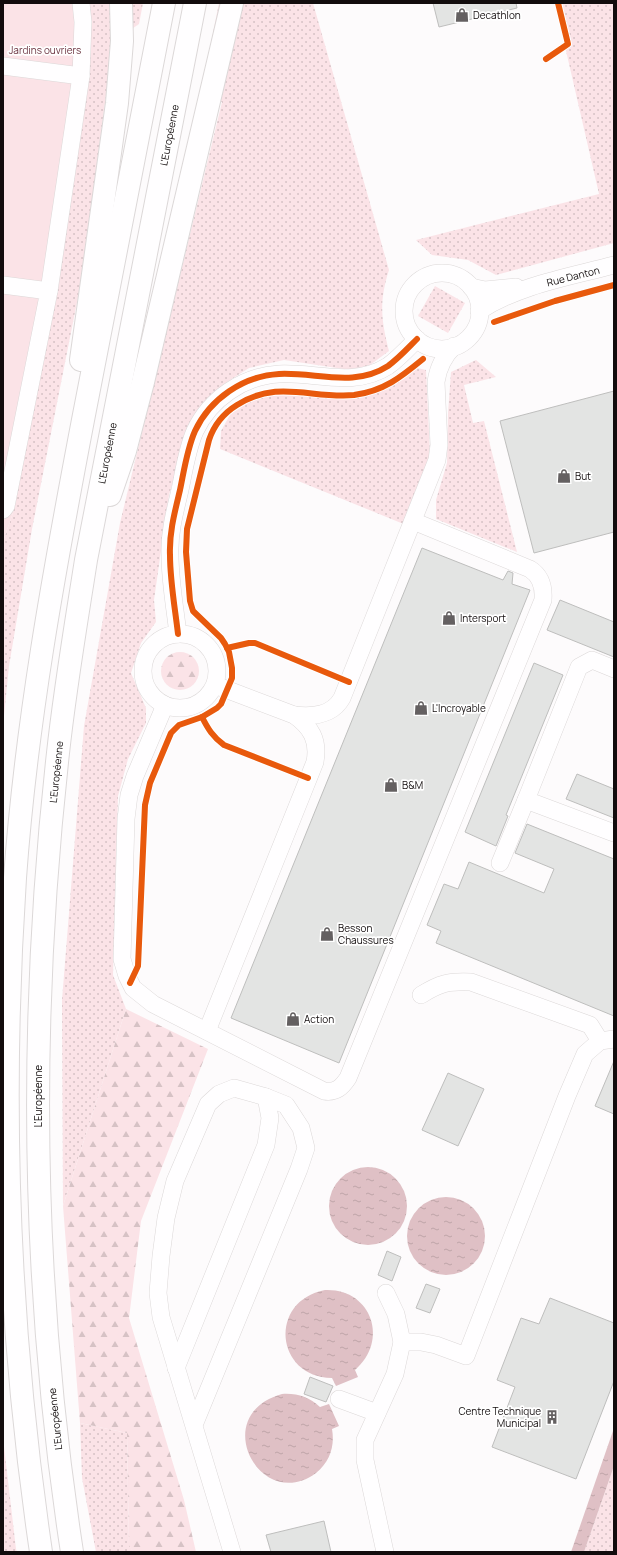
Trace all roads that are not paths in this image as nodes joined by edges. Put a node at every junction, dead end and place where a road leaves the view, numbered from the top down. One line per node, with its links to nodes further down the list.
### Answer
1 (81, 3): 7 (street)
2 (122, 3): 18 (highway)
3 (164, 3): 18 (highway)
4 (195, 3): 19 (highway, L'Européenne)
5 (232, 3): 19 (highway)
6 (3, 66): 7 (street)
7 (81, 76): 12 (street)
8 (614, 265): 10 (street, Rue Danton)
9 (3, 285): 12 (street)
10 (533, 286): 11 (street, Rue Danton); 13 (street, Rue Danton)
11 (471, 287): 13 (street); 14 (street)
12 (49, 291): 16 (street)
13 (479, 311): 15 (street)
14 (417, 339): 15 (street); 20 (street)
15 (454, 346): 17 (street)
16 (3, 510)
17 (413, 521): 24 (street); 29 (street)
18 (61, 538): 38 (highway)
19 (86, 560): 39 (highway, L'Européenne)
20 (178, 634): 22 (street); 23 (street)
21 (614, 669): 25 (street)
22 (215, 685): 23 (street); 24 (street)
23 (166, 705): 29 (street)
24 (294, 715): 29 (street)
25 (526, 800): 26 (street); 27 (street)
26 (614, 834)
27 (500, 863)
28 (421, 995): 30 (street)
29 (206, 1031)
30 (607, 1040): 33 (street)
31 (266, 1097): 34 (street); 34 (street); 37 (street)
32 (386, 1293): 33 (street)
33 (402, 1342): 36 (street)
34 (176, 1368): 37 (street)
35 (339, 1399): 36 (street)
36 (377, 1413): 41 (street)
37 (194, 1425): 40 (street)
38 (41, 1552)
39 (72, 1552)
40 (232, 1552)
41 (385, 1552)

